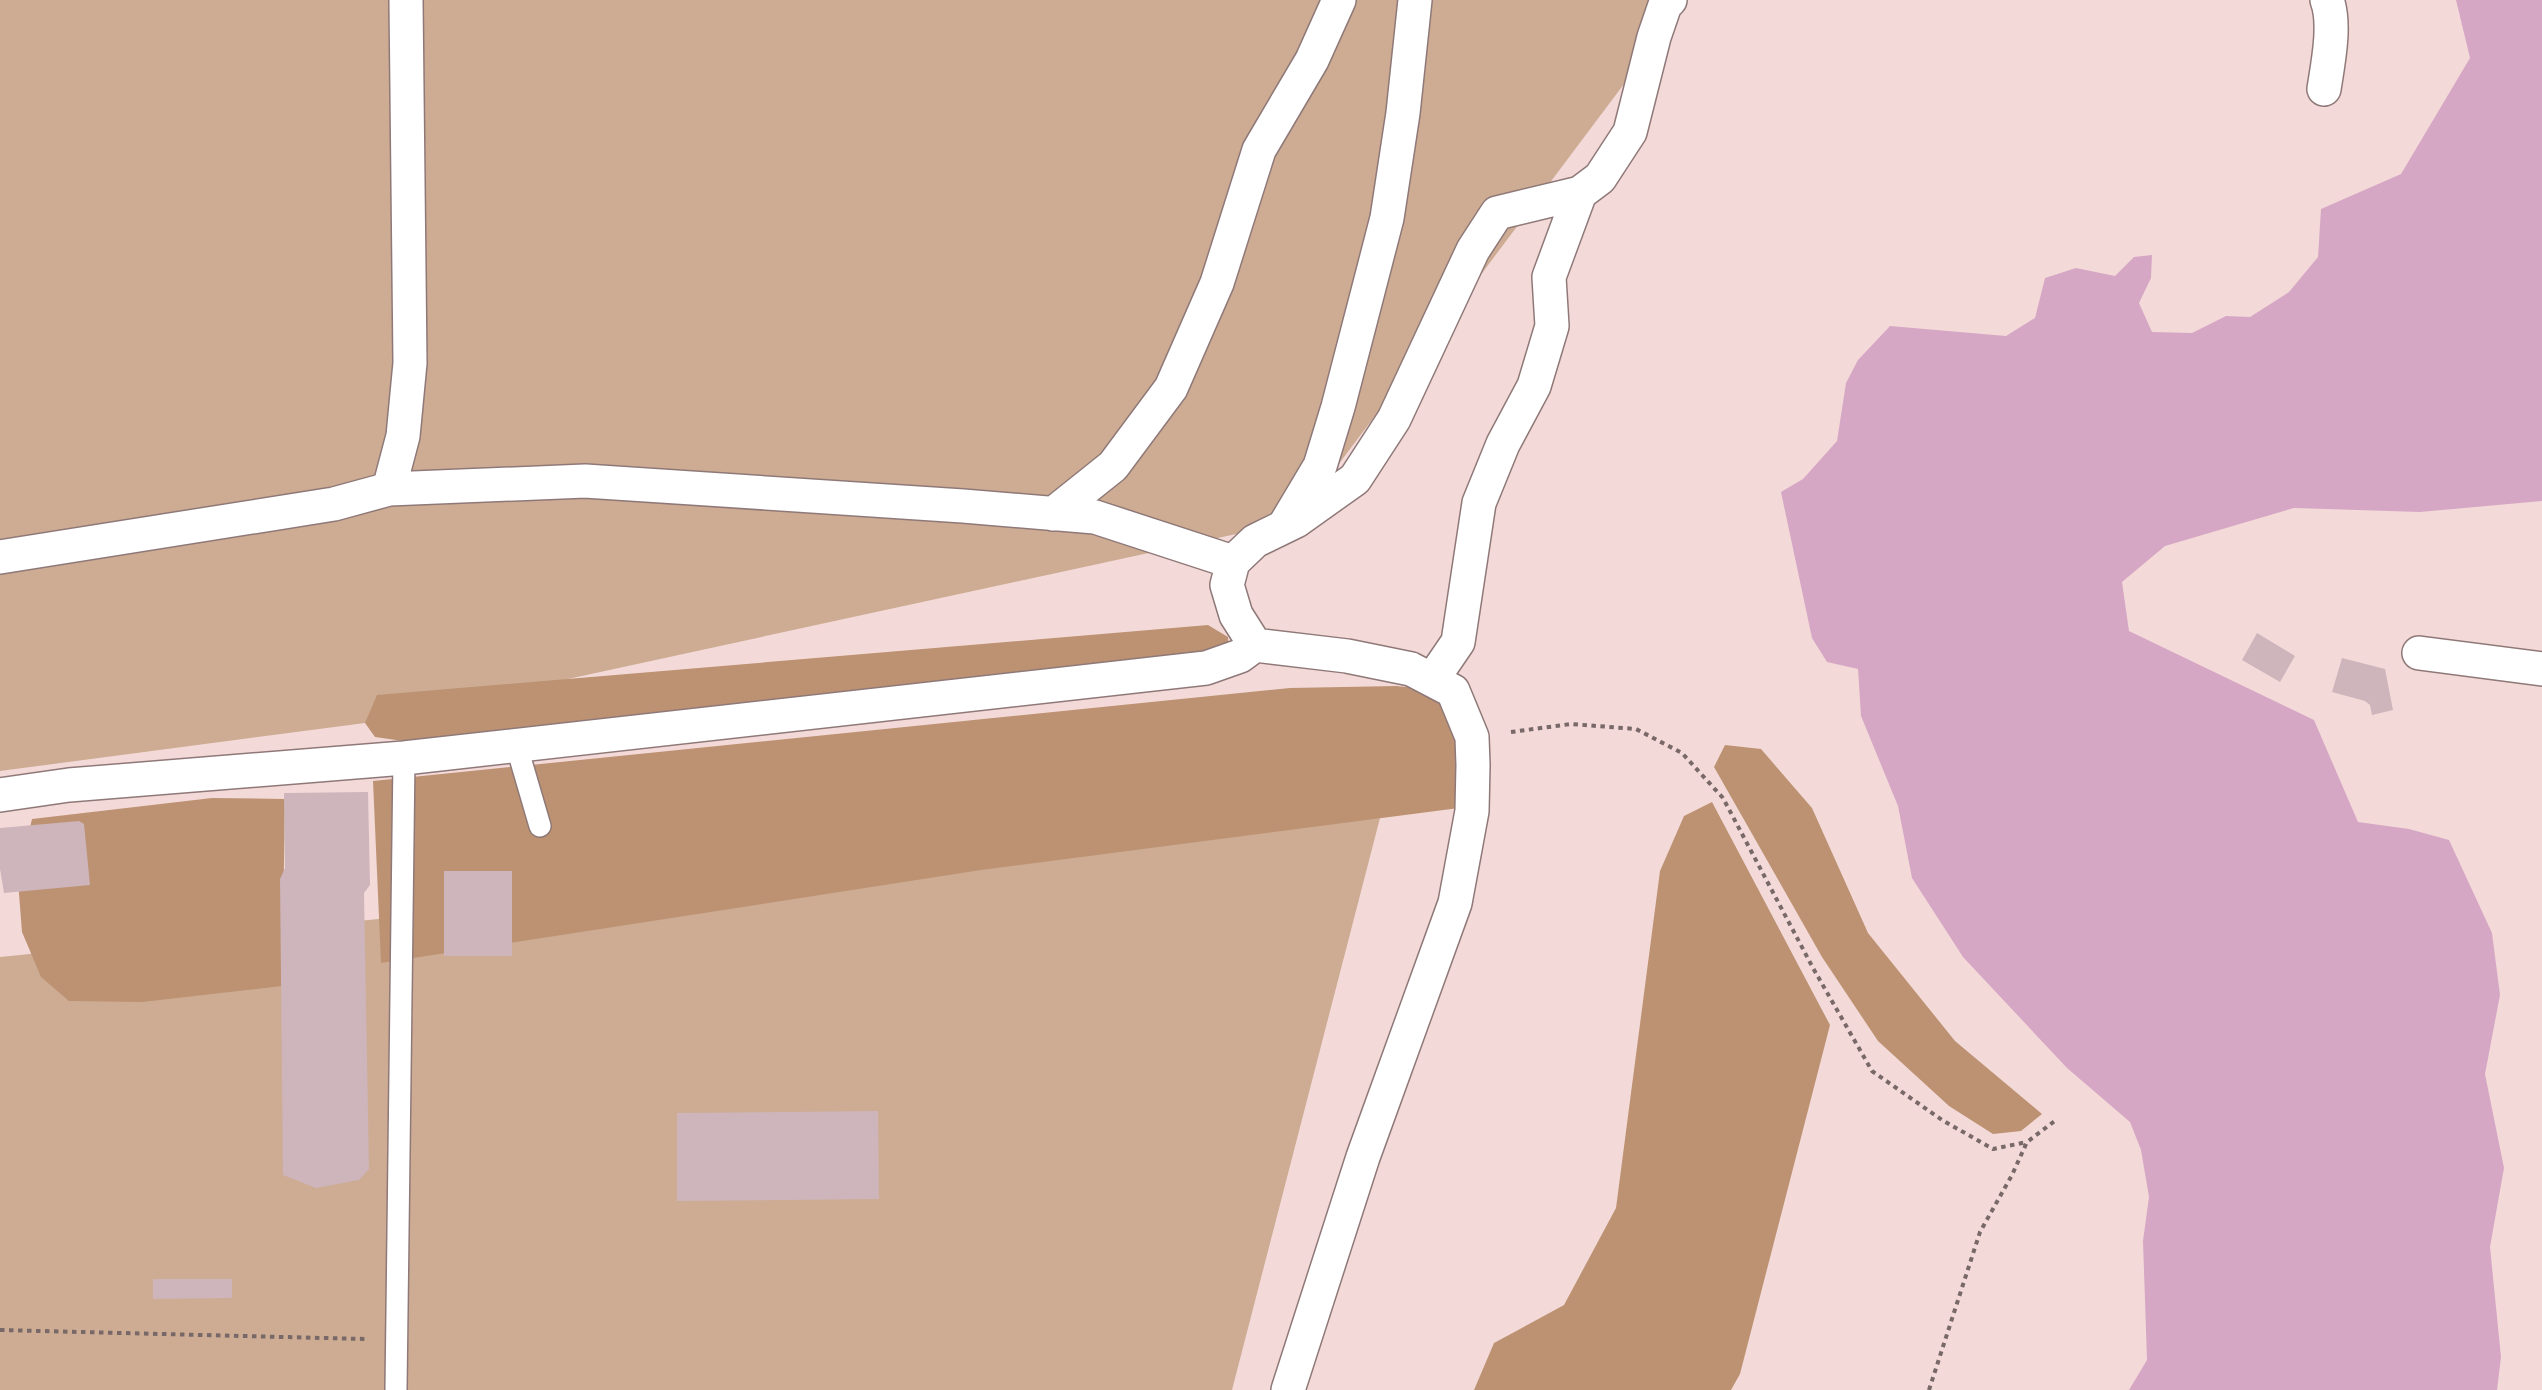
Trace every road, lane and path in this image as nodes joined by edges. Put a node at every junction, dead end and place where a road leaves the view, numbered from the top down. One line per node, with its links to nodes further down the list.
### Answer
1 (406, 0): 8 (street)
2 (1339, 0): 9 (street)
3 (1415, 0): 10 (street)
4 (1670, 0): 7 (street)
5 (2327, 0): 6 (street)
6 (2324, 89)
7 (1581, 193): 10 (street); 16 (street)
8 (388, 489): 9 (street); 11 (street)
9 (1053, 514): 12 (street)
10 (1283, 527): 12 (street)
11 (0, 557)
12 (1233, 562): 13 (street)
13 (1255, 645): 16 (street); 18 (street)
14 (2420, 653): 15 (street)
15 (2542, 669)
16 (1432, 680): 17 (street)
17 (1472, 737): 23 (path); 27 (street)
18 (516, 744): 19 (street); 21 (lane)
19 (404, 758): 20 (street); 25 (lane)
20 (0, 795)
21 (540, 826)
22 (2056, 1120): 23 (path)
23 (2027, 1142): 28 (path)
24 (0, 1330): 25 (path)
25 (396, 1340): 26 (lane)
26 (396, 1390)
27 (1288, 1390)
28 (1929, 1390)

